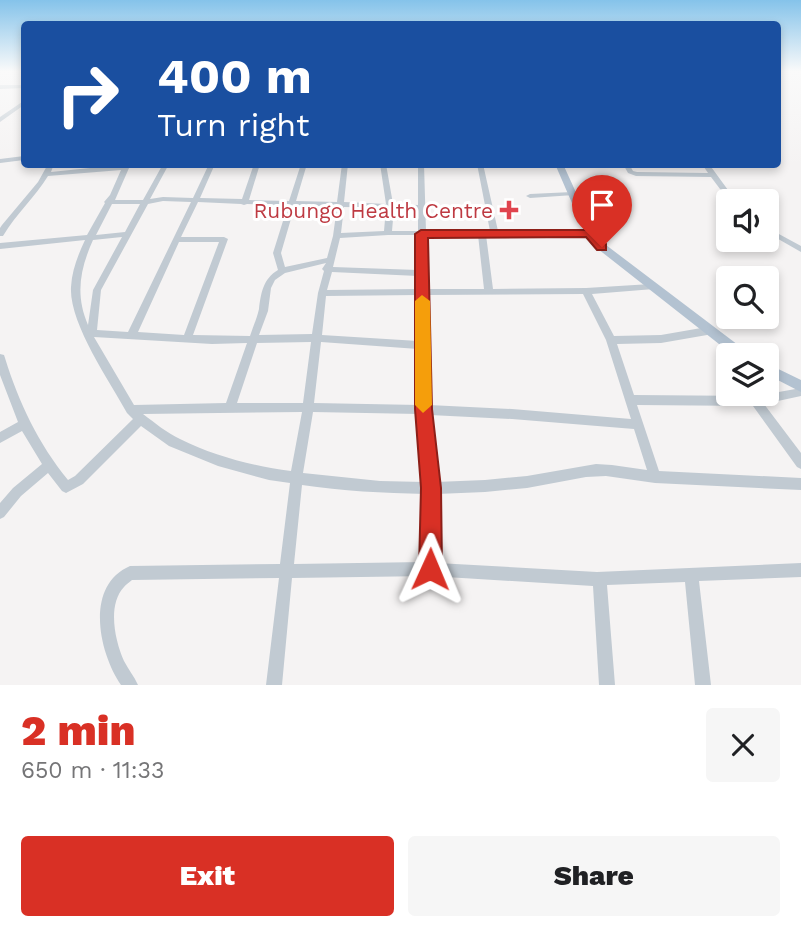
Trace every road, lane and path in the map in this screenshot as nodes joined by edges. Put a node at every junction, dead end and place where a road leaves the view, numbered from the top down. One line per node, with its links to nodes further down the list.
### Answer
1 (21, 105): 2 (street)
2 (0, 120)
3 (21, 158): 4 (street)
4 (0, 161)
5 (49, 168): 19 (street)
6 (106, 168): 19 (street)
7 (125, 168): 24 (street)
8 (164, 168): 25 (street)
9 (210, 168): 26 (street)
10 (256, 168): 27 (street)
11 (303, 168): 28 (street)
12 (345, 168): 29 (street)
13 (384, 168): 30 (street)
14 (421, 168): 31 (street)
15 (481, 168): 39 (street)
16 (561, 168): 22 (main road)
17 (628, 168): 20 (street)
18 (708, 168): 20 (street)
19 (47, 174): 34 (street)
20 (712, 175): 21 (street)
21 (723, 189)
22 (572, 194): 23 (street); 33 (main road)
23 (530, 196)
24 (108, 202): 25 (street); 37 (street)
25 (145, 202): 26 (street); 35 (street)
26 (197, 202): 27 (street); 42 (street)
27 (244, 203): 28 (street)
28 (291, 204): 29 (street); 46 (street)
29 (341, 206): 30 (street); 40 (street)
30 (390, 207): 31 (street); 32 (street)
31 (421, 207): 36 (street)
32 (388, 233): 36 (street); 40 (street)
33 (590, 233): 39 (street); 48 (main road)
34 (0, 234)
35 (128, 234): 37 (street); 54 (street)
36 (421, 234): 38 (street); 47 (street)
37 (92, 235): 43 (street); 54 (street)
38 (481, 235): 39 (street); 49 (street)
39 (495, 235)
40 (337, 236): 45 (street)
41 (779, 236): 44 (street)
42 (176, 240): 55 (street); 56 (street)
43 (0, 246)
44 (801, 249)
45 (328, 265): 46 (street); 47 (street); 52 (street)
46 (282, 271): 58 (street)
47 (421, 273): 51 (street)
48 (651, 287): 50 (street); 53 (main road)
49 (489, 291): 50 (street); 51 (street)
50 (586, 291): 59 (street)
51 (422, 292): 52 (street); 61 (street)
52 (322, 293): 57 (street)
53 (707, 331): 59 (street); 60 (main road)
54 (90, 333): 55 (street); 73 (street)
55 (132, 334): 56 (street)
56 (188, 337): 58 (street)
57 (316, 338): 58 (street); 61 (street); 71 (street)
58 (252, 340): 70 (street)
59 (611, 340): 67 (street)
60 (724, 343)
61 (422, 345): 72 (street)
62 (0, 358): 74 (street)
63 (779, 375): 64 (main road)
64 (801, 386)
65 (801, 392): 66 (street)
66 (779, 396)
67 (631, 400): 68 (street); 75 (street)
68 (716, 401)
69 (760, 406): 77 (street)
70 (230, 407): 71 (street); 73 (street)
71 (308, 408): 72 (street); 80 (street)
72 (424, 409): 75 (street); 82 (street)
73 (136, 414): 78 (street); 80 (street)
74 (24, 424): 76 (street); 78 (street)
75 (639, 425): 79 (street)
76 (0, 438)
77 (801, 464)
78 (48, 466): 83 (street)
79 (655, 477): 81 (street); 82 (street)
80 (296, 480): 82 (street); 86 (street)
81 (801, 484)
82 (431, 488): 84 (street)
83 (0, 513)
84 (430, 569): 86 (street); 88 (street)
85 (801, 569): 87 (street)
86 (284, 571): 89 (street); 90 (street)
87 (691, 574): 88 (street); 92 (street)
88 (600, 579): 91 (street)
89 (130, 685)
90 (274, 685)
91 (607, 685)
92 (703, 685)

